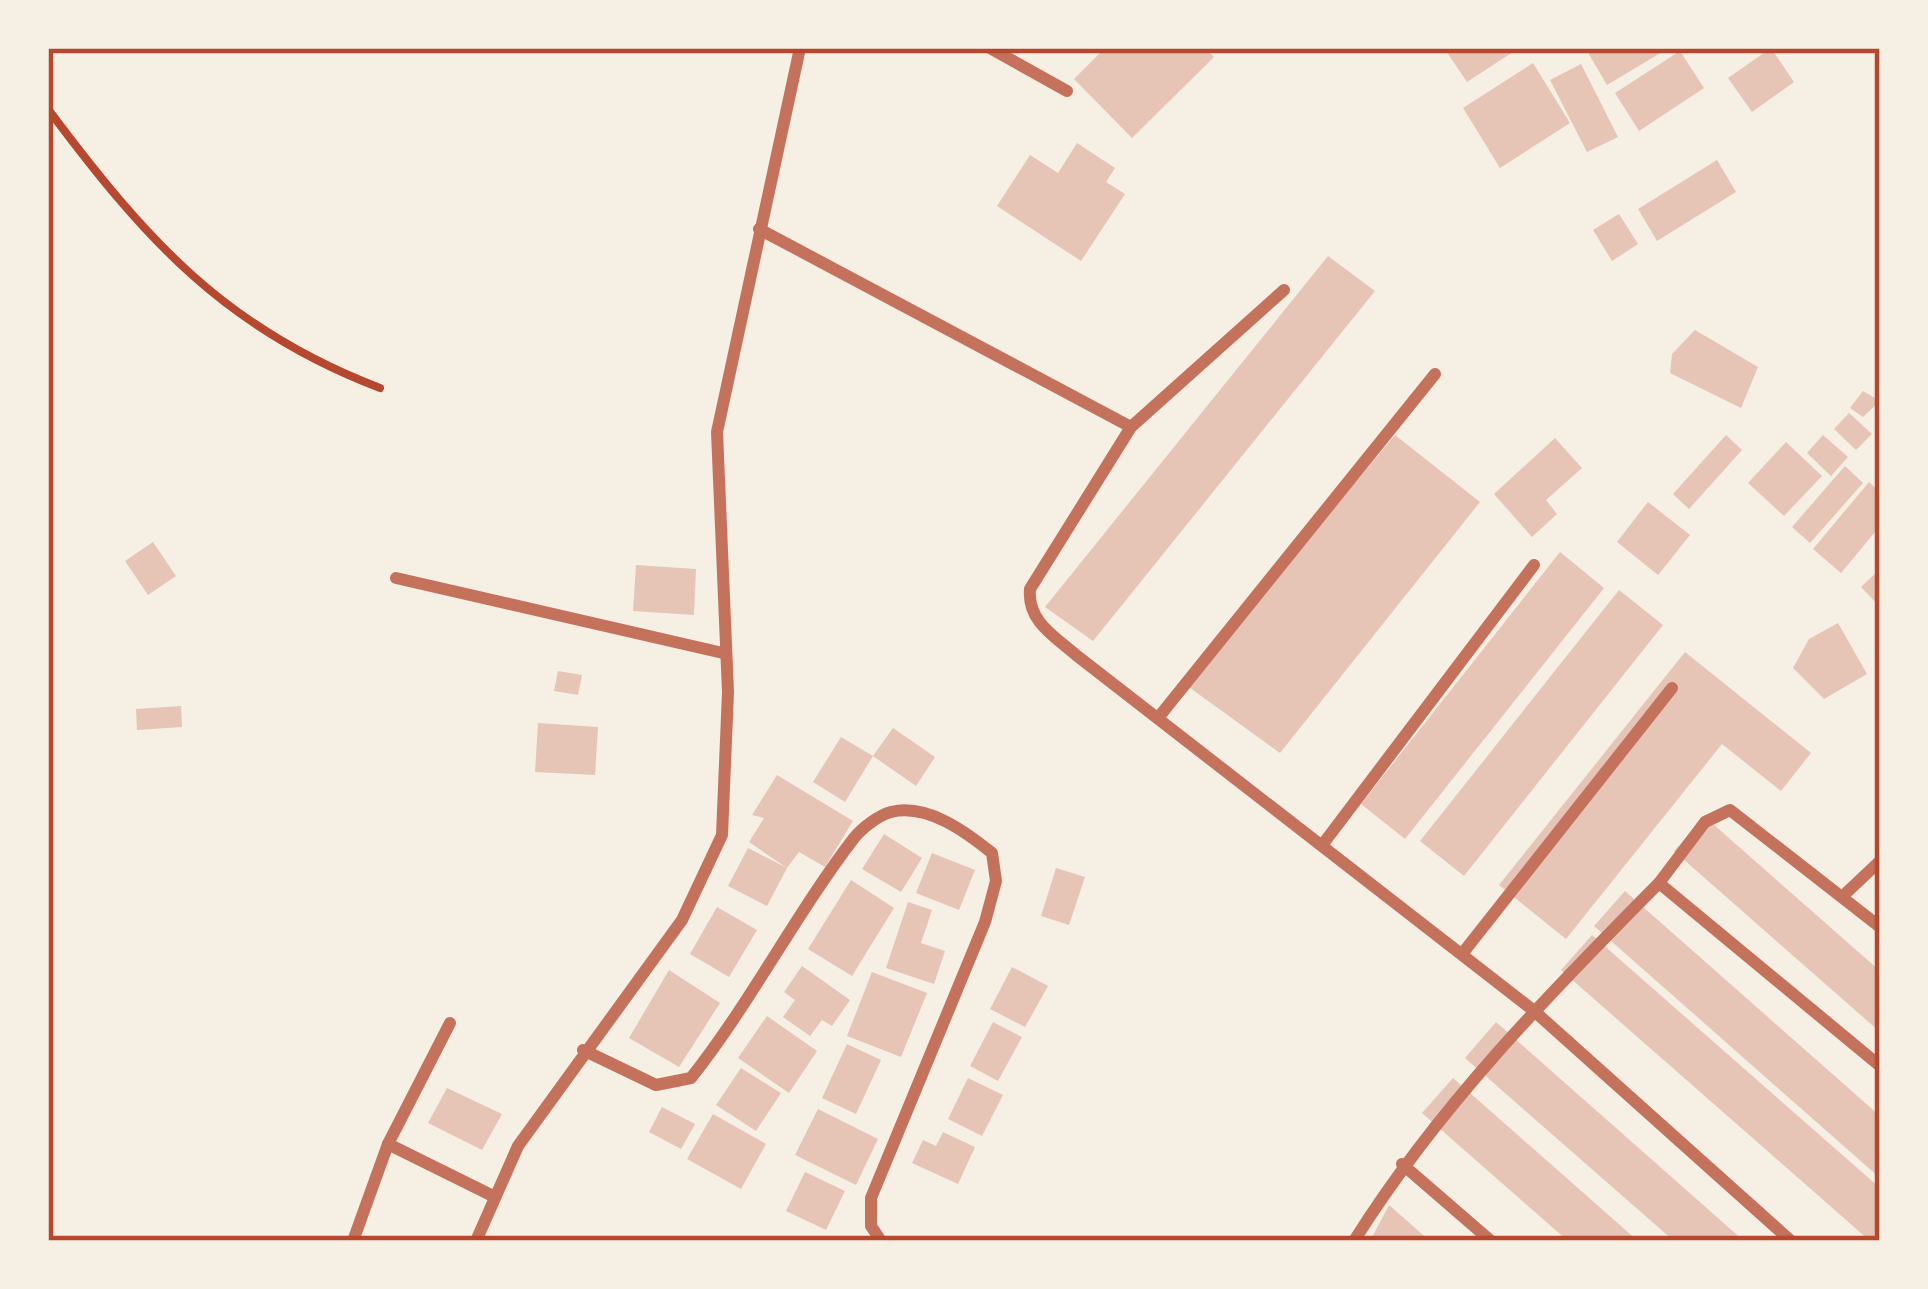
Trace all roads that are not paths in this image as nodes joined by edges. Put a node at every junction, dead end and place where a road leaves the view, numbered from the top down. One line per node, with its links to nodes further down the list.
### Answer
1 (800, 48): 4 (street)
2 (989, 48): 3 (street)
3 (1067, 91)
4 (760, 229): 7 (street); 10 (street)
5 (1284, 290): 7 (street)
6 (1435, 374): 12 (street)
7 (1131, 427): 12 (street)
8 (1534, 566): 13 (street)
9 (396, 578): 10 (street)
10 (723, 653): 21 (street)
11 (1672, 688): 18 (street)
12 (1158, 718): 13 (street)
13 (1323, 844): 18 (street)
14 (1880, 861): 16 (street)
15 (1659, 883): 16 (street); 19 (street); 22 (street)
16 (1844, 895): 17 (street)
17 (1880, 927)
18 (1462, 954): 19 (street)
19 (1533, 1010): 24 (street); 31 (street)
20 (450, 1023): 23 (street)
21 (583, 1050): 25 (street); 28 (street)
22 (1880, 1066)
23 (388, 1144): 25 (street); 26 (street)
24 (1402, 1164): 29 (street); 30 (street)
25 (493, 1196): 27 (street)
26 (352, 1241)
27 (476, 1241)
28 (881, 1241)
29 (1354, 1241)
30 (1491, 1241)
31 (1791, 1241)

